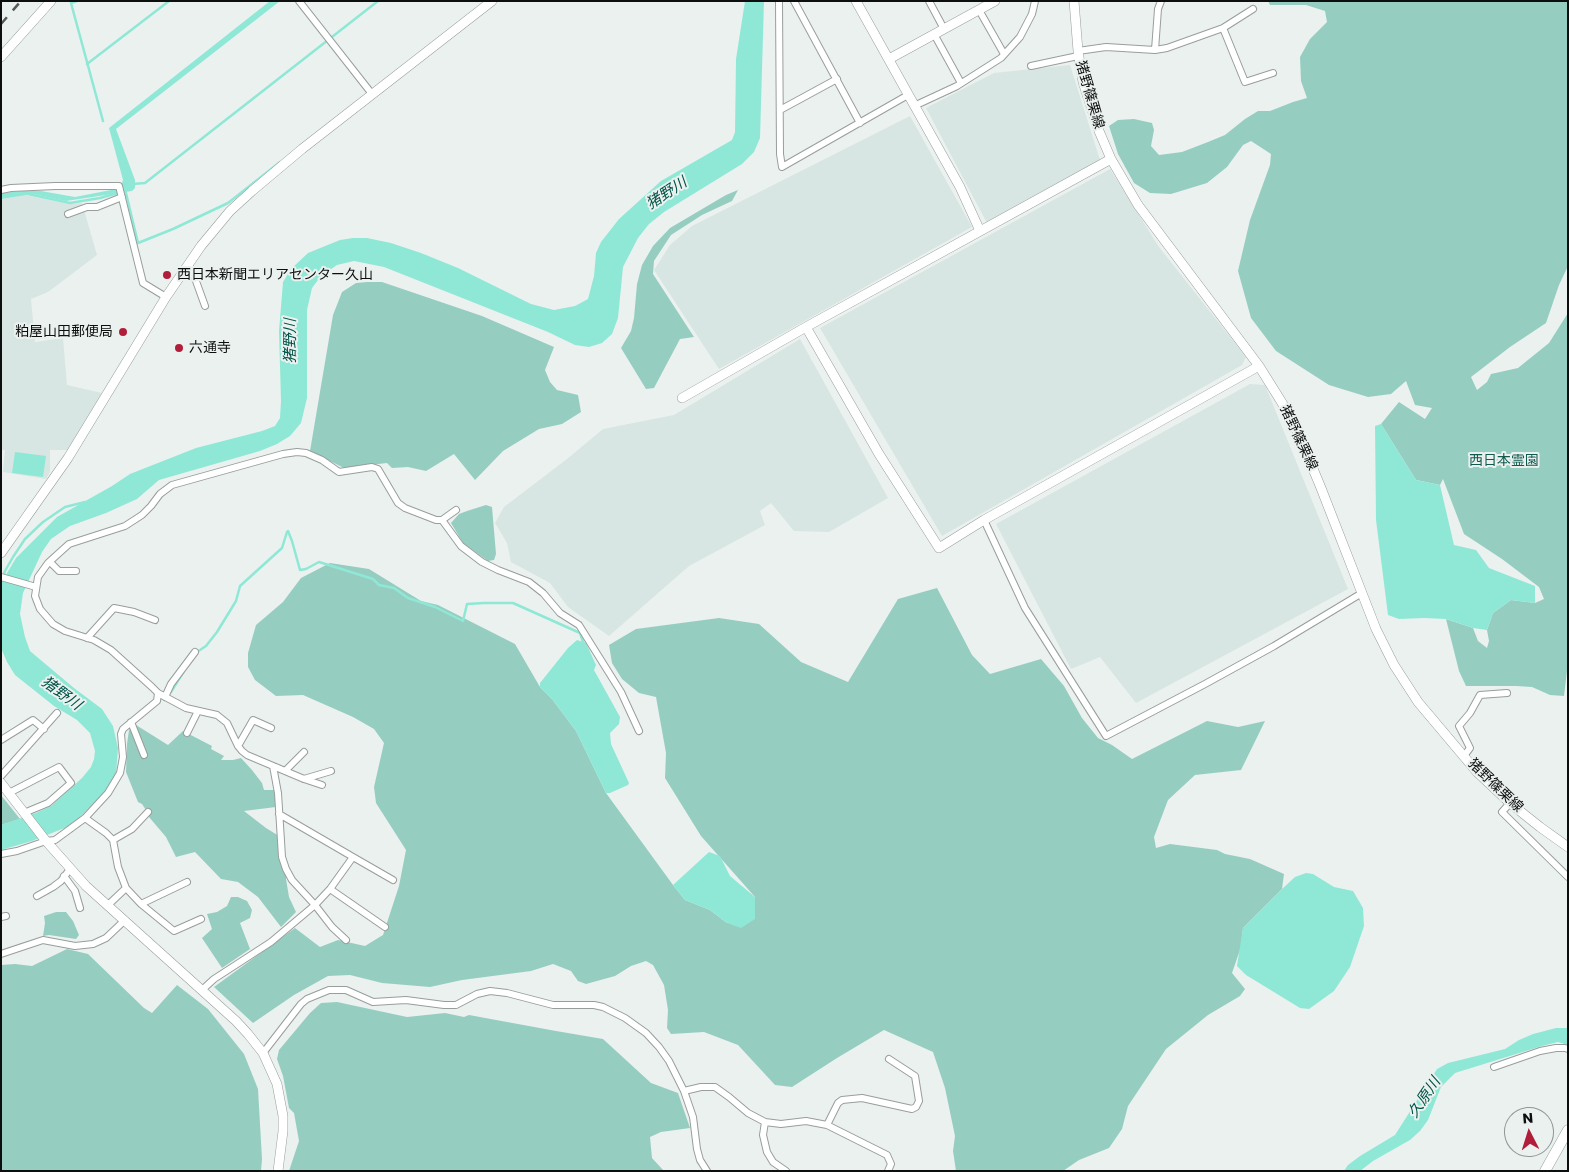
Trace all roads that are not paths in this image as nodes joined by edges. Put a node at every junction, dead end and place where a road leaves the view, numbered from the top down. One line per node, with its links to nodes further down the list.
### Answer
1 (51, 1): 20 (street)
2 (299, 1): 26 (street)
3 (492, 1): 26 (street)
4 (779, 1): 29 (street)
5 (794, 1): 24 (street)
6 (856, 1): 21 (street)
7 (929, 1): 15 (street)
8 (995, 1): 13 (street)
9 (1035, 1): 18 (street)
10 (1074, 1): 19 (street, 猪野篠栗線)
11 (1160, 1): 17 (street)
12 (1253, 9): 14 (street)
13 (979, 10): 15 (street); 18 (street)
14 (1223, 28): 17 (street); 23 (street)
15 (944, 29): 16 (street)
16 (934, 34): 21 (street); 25 (street)
17 (1154, 50): 19 (street)
18 (1004, 54): 25 (street)
19 (1078, 54): 22 (street); 31 (street, 猪野篠栗線)
20 (1, 57)
21 (889, 59): 27 (street)
22 (1031, 66)
23 (1274, 73)
24 (837, 80): 29 (street); 30 (street)
25 (962, 83): 28 (street)
26 (372, 94): 36 (street)
27 (908, 94): 28 (street); 30 (street)
28 (914, 106): 35 (street)
29 (780, 110): 30 (street)
30 (860, 123)
31 (1111, 159): 35 (street); 40 (street, 猪野篠栗線)
32 (1, 190): 33 (street)
33 (122, 196): 34 (street); 37 (street)
34 (68, 214)
35 (980, 231): 39 (street)
36 (188, 265): 37 (street); 38 (street)
37 (166, 297): 45 (street)
38 (205, 306)
39 (806, 327): 41 (street); 44 (street)
40 (1259, 366): 44 (street); 50 (street, 猪野篠栗線)
41 (682, 398)
42 (456, 510): 43 (street)
43 (442, 520): 46 (street); 62 (street)
44 (984, 520): 50 (street)
45 (1, 553)
46 (50, 562): 47 (street); 49 (street)
47 (76, 571)
48 (1, 577): 49 (street)
49 (32, 587): 52 (street)
50 (1362, 593): 68 (street, 猪野篠栗線)
51 (155, 620): 52 (street)
52 (87, 638): 55 (street)
53 (194, 652): 56 (street)
54 (1507, 693): 68 (street)
55 (158, 694): 56 (street); 59 (street)
56 (165, 697): 57 (street)
57 (198, 711): 63 (street); 65 (street)
58 (57, 713): 61 (street)
59 (131, 722): 67 (street); 81 (street)
60 (271, 728): 65 (street)
61 (44, 729): 64 (street); 72 (street)
62 (639, 731)
63 (187, 732)
64 (1, 740)
65 (238, 746): 69 (street)
66 (304, 752): 70 (street)
67 (144, 755)
68 (1464, 756): 77 (street, 猪野篠栗線)
69 (272, 766): 70 (street); 80 (street)
70 (285, 771): 73 (street)
71 (331, 771): 73 (street)
72 (1, 776)
73 (304, 779): 75 (street)
74 (1, 783): 76 (street)
75 (322, 785)
76 (9, 793): 79 (street); 79 (street)
77 (1510, 803): 84 (street, 猪野篠栗線); 88 (street)
78 (148, 812): 82 (street)
79 (25, 814): 83 (street)
80 (279, 814): 86 (street); 95 (street)
81 (85, 818): 82 (street); 83 (street)
82 (113, 840): 91 (street)
83 (46, 841): 85 (street); 87 (street)
84 (1568, 847)
85 (1, 854)
86 (353, 857): 89 (street); 92 (street)
87 (67, 872): 93 (street); 96 (street); 97 (street)
88 (1568, 877)
89 (393, 880)
90 (187, 882): 94 (street)
91 (126, 888): 94 (street); 96 (street)
92 (330, 889): 95 (street); 100 (street)
93 (37, 896)
94 (141, 904): 98 (street)
95 (316, 905): 101 (street); 103 (street)
96 (107, 906): 99 (street)
97 (80, 908)
98 (201, 919)
99 (124, 921): 102 (street); 103 (street)
100 (385, 927)
101 (346, 940)
102 (1, 954)
103 (202, 990): 105 (street)
104 (1568, 1049): 107 (street)
105 (263, 1054): 108 (street); 112 (street)
106 (889, 1059): 110 (street)
107 (1494, 1067)
108 (684, 1092): 109 (street); 113 (street)
109 (765, 1122): 110 (street); 114 (street)
110 (828, 1125): 115 (street)
111 (1568, 1130): 116 (main road)
112 (278, 1171)
113 (707, 1171)
114 (786, 1171)
115 (888, 1171)
116 (1545, 1171)

